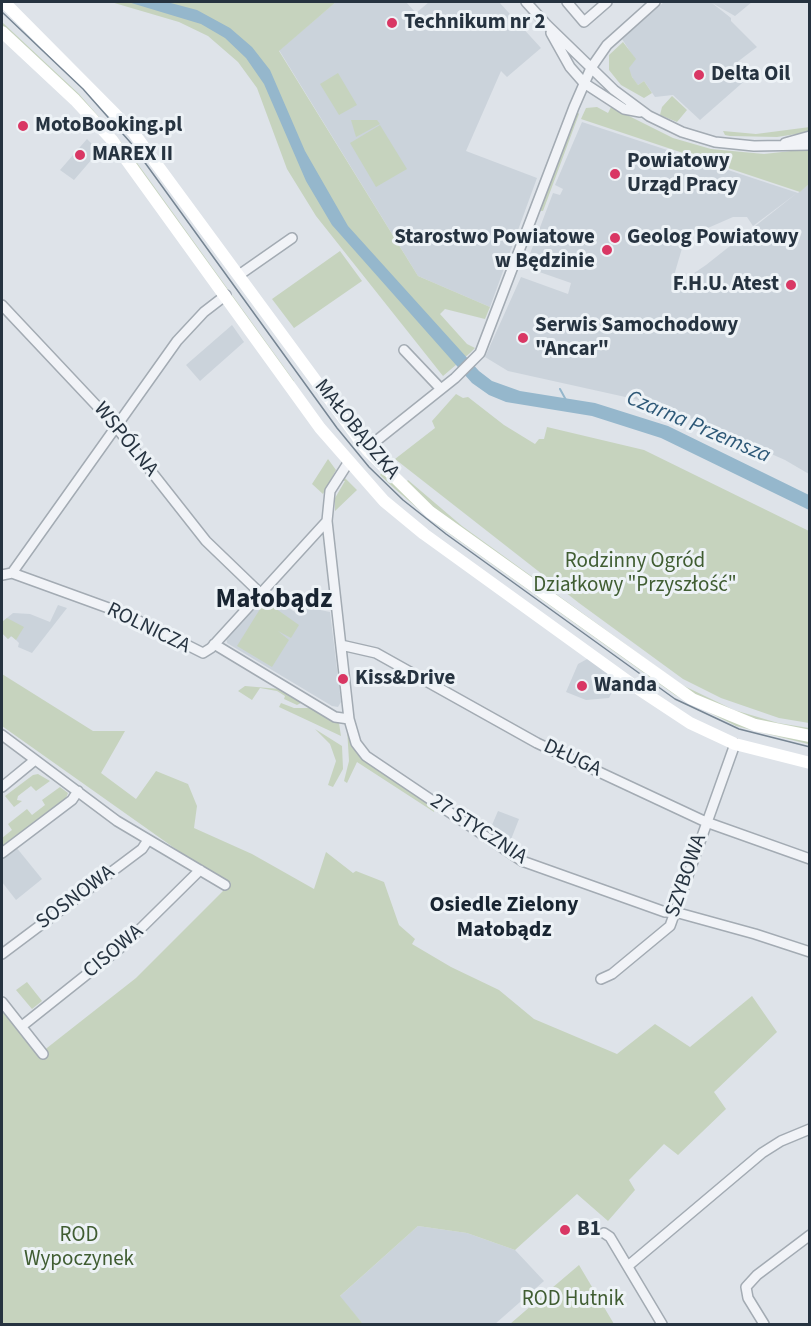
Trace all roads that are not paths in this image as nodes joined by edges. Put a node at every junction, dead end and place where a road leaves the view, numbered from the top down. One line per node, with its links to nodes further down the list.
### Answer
1 (4, 2): 15 (street, MAŁOBĄDZKA)
2 (526, 2): 6 (street)
3 (567, 2): 4 (street)
4 (607, 2)
5 (655, 2): 8 (street)
6 (546, 26): 8 (street); 9 (street)
7 (2, 32): 16 (street, MAŁOBĄDZKA)
8 (591, 68): 9 (street); 10 (street)
9 (584, 83): 10 (street); 19 (street)
10 (644, 113): 13 (street)
11 (810, 136): 13 (street)
12 (810, 145): 13 (street)
13 (774, 146)
14 (292, 238): 15 (street)
15 (239, 275): 21 (street, MAŁOBĄDZKA)
16 (226, 295): 20 (street); 22 (street, MAŁOBĄDZKA)
17 (2, 304): 20 (street, WSPÓLNA)
18 (404, 350): 19 (street)
19 (441, 389): 21 (street)
20 (115, 426): 24 (street); 26 (street, WSPÓLNA)
21 (366, 449): 22 (street); 33 (street, MAŁOBĄDZKA)
22 (348, 463): 23 (street); 34 (street, MAŁOBĄDZKA)
23 (324, 533): 27 (street); 30 (street, 27 STYCZNIA)
24 (12, 573): 25 (street); 29 (street, ROLNICZA)
25 (2, 575)
26 (245, 578): 27 (street); 28 (street, WSPÓLNA)
27 (271, 581): 28 (street)
28 (260, 593): 29 (street)
29 (214, 644): 31 (street, ROLNICZA)
30 (341, 645): 31 (street, 27 STYCZNIA); 39 (street, DŁUGA)
31 (349, 719): 45 (street, 27 STYCZNIA)
32 (2, 735): 35 (street)
33 (810, 736)
34 (735, 744): 36 (street, MAŁOBĄDZKA); 39 (street, SZYBOWA)
35 (35, 760): 37 (street); 38 (street)
36 (810, 763)
37 (2, 787)
38 (78, 792): 40 (street); 41 (street)
39 (706, 822): 42 (street, DŁUGA); 45 (street, SZYBOWA)
40 (148, 840): 43 (street); 47 (street, SOSNOWA)
41 (2, 853)
42 (810, 859)
43 (200, 870): 44 (street); 50 (street, CISOWA)
44 (225, 885)
45 (675, 912): 46 (street, 27 STYCZNIA); 48 (street, SZYBOWA)
46 (810, 952)
47 (2, 954)
48 (601, 978)
49 (2, 1002): 50 (street)
50 (22, 1026): 51 (street)
51 (43, 1054)
52 (810, 1129): 55 (street)
53 (604, 1233): 55 (street)
54 (810, 1235): 57 (street)
55 (628, 1266): 56 (street)
56 (662, 1324)
57 (764, 1324)

